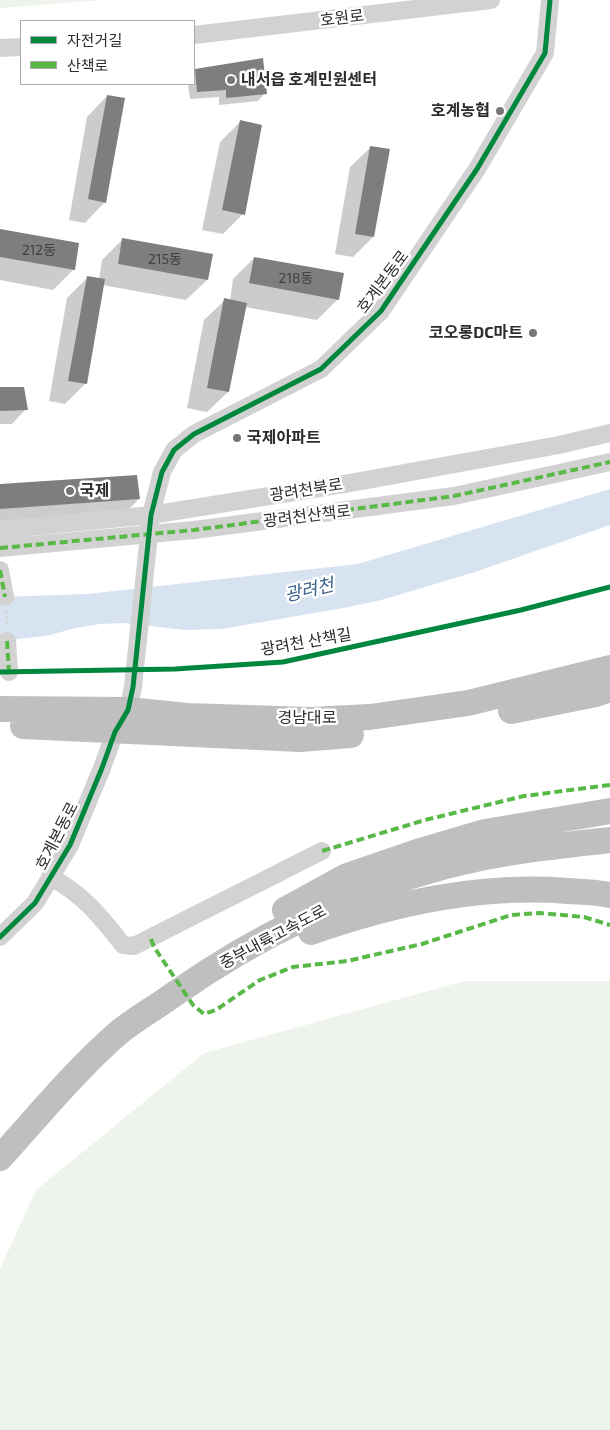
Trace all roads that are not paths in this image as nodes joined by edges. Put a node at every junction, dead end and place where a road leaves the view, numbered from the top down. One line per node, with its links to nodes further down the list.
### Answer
1 (491, 0): 3 (street, 호원로)
2 (550, 0): 8 (street, 호계본동로)
3 (195, 34)
4 (20, 47): 5 (street)
5 (0, 48)
6 (610, 433): 8 (street, 광려천북로)
7 (610, 462): 10 (street, 광려천산책로)
8 (151, 515): 9 (street, 광려천북로); 10 (street, 호계본동로)
9 (0, 530)
10 (151, 535): 11 (street, 광려천산책로); 18 (street, 호계본동로)
11 (0, 548)
12 (0, 570): 13 (street)
13 (5, 597)
14 (7, 641): 15 (street)
15 (8, 672)
16 (605, 680): 18 (highway, 경남대로)
17 (0, 709): 18 (highway, 경남대로)
18 (125, 710): 19 (highway, 경남대로); 24 (street, 호계본동로)
19 (0, 726)
20 (610, 811): 26 (highway)
21 (610, 830): 26 (highway, 중부내륙고속도로)
22 (610, 840): 28 (highway, 중부내륙고속도로)
23 (322, 851): 24 (street, 호계본동로)
24 (50, 878): 27 (street, 호계본동로)
25 (610, 895): 28 (highway)
26 (267, 920): 29 (highway, 중부내륙고속도로)
27 (0, 937)
28 (63, 1088): 30 (highway, 중부내륙고속도로)
29 (0, 1133)
30 (0, 1158)

